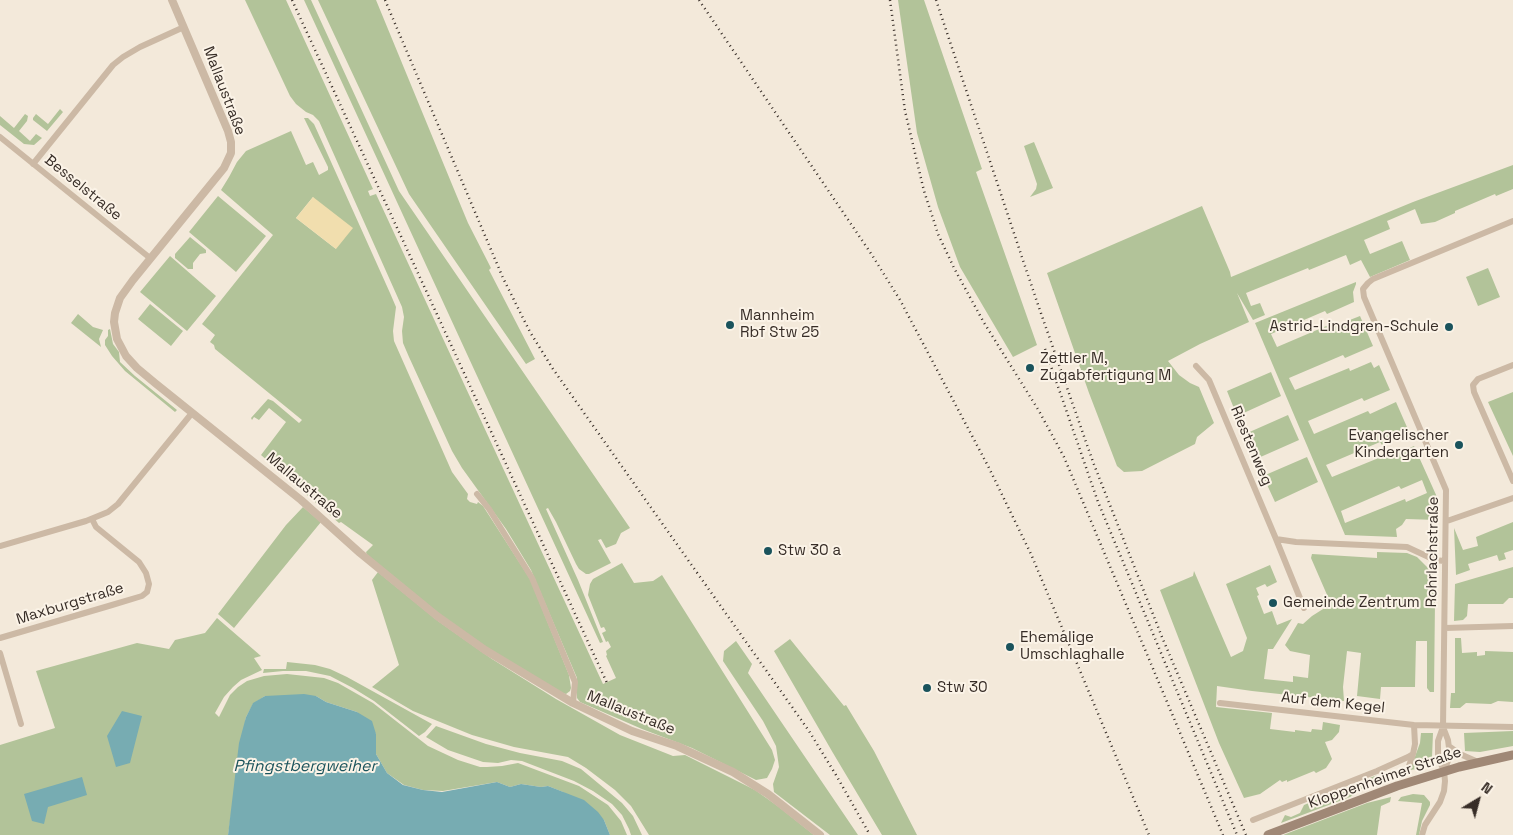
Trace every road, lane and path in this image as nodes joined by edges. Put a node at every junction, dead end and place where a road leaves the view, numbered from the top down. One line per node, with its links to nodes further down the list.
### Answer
1 (172, 0): 2 (street, Mallaustraße)
2 (184, 27): 4 (street); 6 (street, Mallaustraße)
3 (0, 137): 4 (street, Besselstraße)
4 (33, 164): 6 (street, Besselstraße)
5 (1513, 221): 14 (street, Rohrlachstraße)
6 (150, 258): 9 (street, Mallaustraße)
7 (1513, 364): 10 (street)
8 (1196, 366): 15 (street, Riestenweg)
9 (192, 413): 13 (street); 23 (street, Mallaustraße)
10 (1513, 482)
11 (477, 494): 23 (street)
12 (1513, 498): 14 (street)
13 (92, 519): 16 (street); 21 (street, Maxburgstraße)
14 (1447, 521): 17 (street, Rohrlachstraße)
15 (1276, 539): 17 (street); 18 (street, Riestenweg)
16 (0, 546)
17 (1444, 561): 20 (street, Rohrlachstraße)
18 (1304, 608)
19 (1513, 626): 20 (street)
20 (1445, 628): 27 (street, Rohrlachstraße)
21 (0, 638)
22 (0, 653): 25 (street)
23 (573, 703): 37 (street, Mallaustraße)
24 (1220, 703): 26 (street, Auf dem Kegel)
25 (21, 724)
26 (1414, 725): 27 (street, Auf dem Kegel); 30 (street)
27 (1443, 727): 28 (street, Auf dem Kegel); 29 (street, Rohrlachstraße); 34 (street, Rohrlachstraße)
28 (1513, 727)
29 (1450, 747): 32 (street); 34 (street)
30 (1413, 754): 33 (street); 35 (street)
31 (1513, 755): 32 (main road, Kloppenheimer Straße)
32 (1478, 762): 34 (main road, Kloppenheimer Straße)
33 (1410, 766)
34 (1444, 771): 36 (main road, Kloppenheimer Straße); 38 (street)
35 (1253, 820)
36 (1270, 834)
37 (820, 835)
38 (1422, 835)

